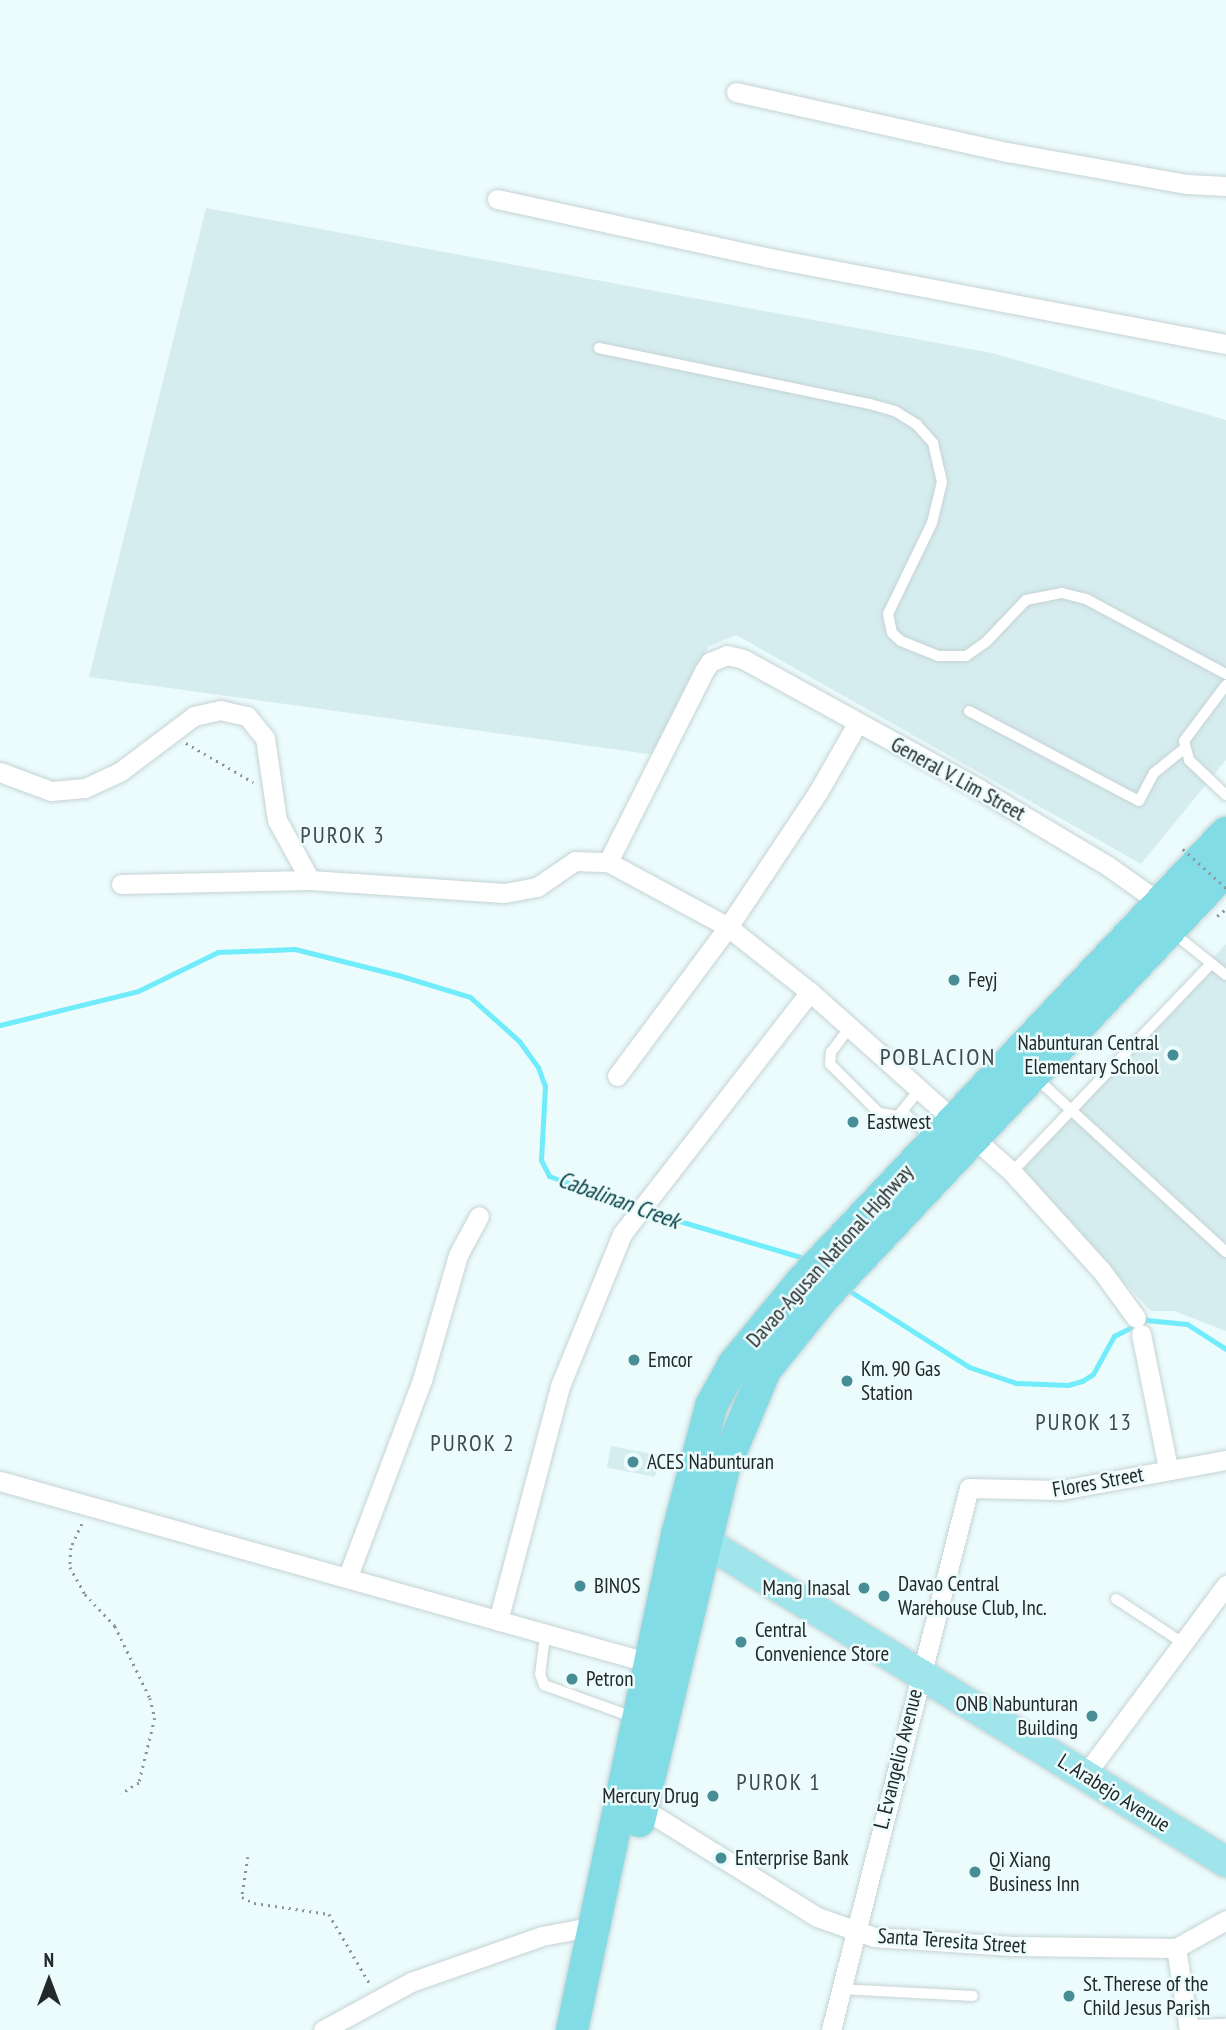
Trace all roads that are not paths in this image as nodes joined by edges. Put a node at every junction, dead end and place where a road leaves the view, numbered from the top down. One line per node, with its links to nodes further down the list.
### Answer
1 (736, 92): 2 (street)
2 (1226, 186)
3 (497, 199): 4 (street)
4 (1226, 344)
5 (599, 348): 6 (lane)
6 (1226, 674)
7 (1226, 685): 10 (lane)
8 (969, 711): 10 (lane)
9 (857, 724): 14 (street, General V. Lim Street); 18 (street, General V. Lim Street); 19 (street)
10 (1184, 749): 12 (lane)
11 (0, 772): 16 (street)
12 (1226, 795)
13 (1226, 833): 18 (highway, Davao-Agusan National Highway)
14 (608, 862): 16 (street); 19 (street)
15 (1226, 870): 18 (highway, Davao-Agusan National Highway)
16 (310, 880): 17 (street)
17 (121, 884)
18 (1165, 916): 20 (lane); 25 (highway, Davao-Agusan National Highway); 29 (highway, Davao-Agusan National Highway)
19 (728, 927): 22 (street); 24 (street)
20 (1211, 964): 21 (lane); 27 (lane)
21 (1226, 975)
22 (810, 992): 23 (street); 41 (street)
23 (850, 1027): 26 (street); 28 (lane)
24 (617, 1076)
25 (1034, 1077): 27 (lane); 29 (highway, Davao-Agusan National Highway)
26 (920, 1089): 28 (lane); 29 (street)
27 (1070, 1110): 30 (lane); 32 (lane)
28 (903, 1112): 29 (lane)
29 (955, 1139): 30 (street); 37 (highway, Davao-Agusan National Highway)
30 (1012, 1172): 34 (street)
31 (480, 1216): 38 (street)
32 (1226, 1252)
33 (1226, 1460): 34 (street, Flores Street)
34 (1168, 1468): 36 (street, Flores Street)
35 (0, 1481): 38 (street)
36 (969, 1488): 45 (street, L. Evangelio Avenue)
37 (690, 1538): 44 (highway, Davao-Agusan National Highway); 45 (main road, L. Arabejo Avenue); 48 (highway, Davao-Agusan National Highway)
38 (348, 1576): 41 (street)
39 (1226, 1585): 43 (street)
40 (1116, 1600): 43 (lane)
41 (498, 1621): 42 (street)
42 (545, 1635): 44 (street); 46 (lane)
43 (1183, 1643): 47 (street)
44 (650, 1663): 46 (highway, Davao-Agusan National Highway)
45 (919, 1675): 47 (main road, L. Arabejo Avenue); 52 (street, L. Evangelio Avenue)
46 (637, 1718): 48 (highway, Davao-Agusan National Highway)
47 (1086, 1775): 49 (main road, L. Arabejo Avenue)
48 (633, 1802): 51 (highway, Davao-Agusan National Highway); 52 (street, Santa Teresita Street); 55 (highway, Davao-Agusan National Highway)
49 (1226, 1862)
50 (1226, 1920): 53 (street)
51 (596, 1926): 55 (highway, Davao-Agusan National Highway); 59 (street)
52 (853, 1933): 53 (street, Santa Teresita Street); 54 (street, L. Evangelio Avenue)
53 (1176, 1948): 58 (street)
54 (840, 1989): 56 (lane); 62 (street, L. Evangelio Avenue)
55 (589, 1994): 60 (highway, Davao-Agusan National Highway); 61 (highway, Davao-Agusan National Highway)
56 (973, 1996)
57 (1226, 2028): 58 (street)
58 (1189, 2029)
59 (323, 2030)
60 (572, 2030)
61 (589, 2030)
62 (831, 2030)

